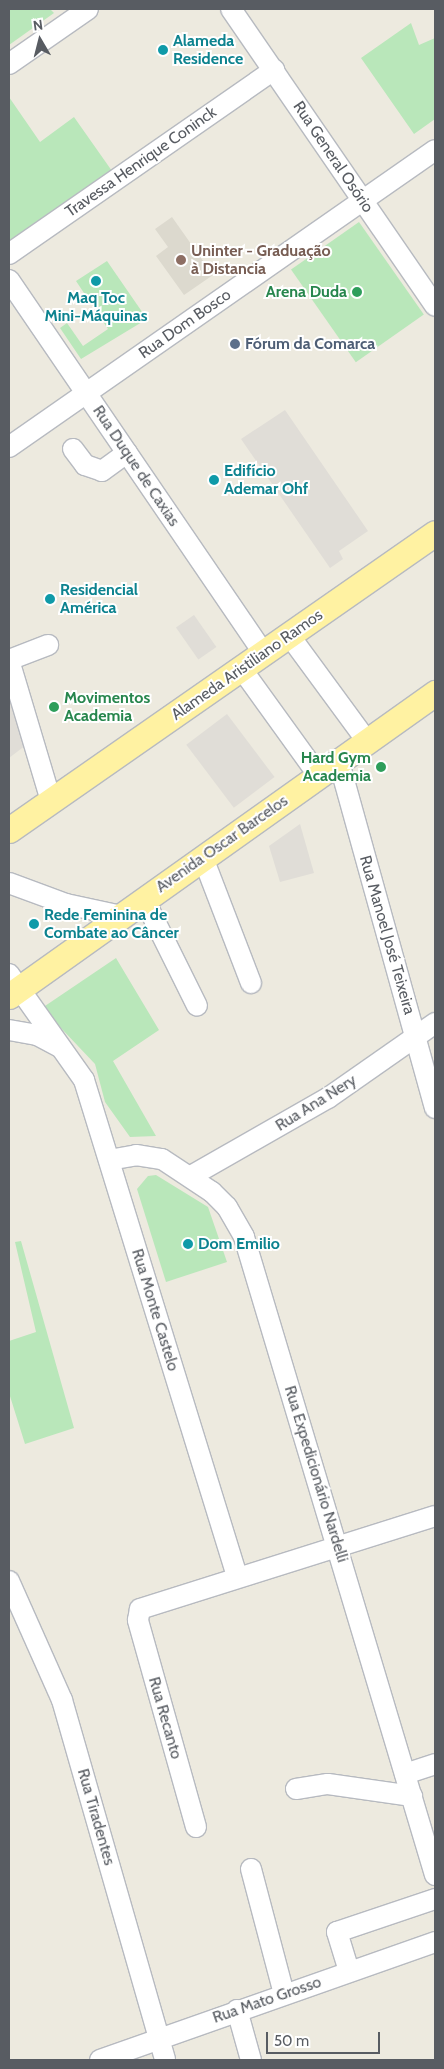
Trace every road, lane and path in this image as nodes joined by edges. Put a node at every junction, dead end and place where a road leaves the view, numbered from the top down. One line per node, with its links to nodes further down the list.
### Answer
1 (88, 9): 3 (street)
2 (231, 9): 4 (street, Rua General Osório)
3 (9, 64)
4 (274, 70): 6 (street, Rua General Osório); 7 (street, Travessa Henrique Coninck)
5 (435, 150): 6 (street, Rua Dom Bosco)
6 (362, 201): 9 (street, Rua General Osório); 10 (street, Rua Dom Bosco)
7 (9, 254)
8 (9, 280): 10 (street, Rua Duque de Caxias)
9 (435, 306)
10 (86, 393): 11 (street, Rua Dom Bosco); 13 (street, Rua Duque de Caxias)
11 (9, 447)
12 (73, 449): 13 (street)
13 (127, 453): 17 (street, Rua Duque de Caxias)
14 (435, 533): 15 (main road, Alameda Aristiliano Ramos)
15 (289, 635): 17 (main road, Alameda Aristiliano Ramos); 21 (street)
16 (48, 645): 18 (street)
17 (263, 653): 19 (main road, Alameda Aristiliano Ramos)
18 (9, 660): 23 (street)
19 (241, 668): 22 (street); 23 (main road, Alameda Aristiliano Ramos)
20 (435, 693): 21 (main road, Avenida Oscar Barcelos)
21 (368, 741): 22 (main road, Avenida Oscar Barcelos)
22 (329, 769): 25 (main road, Avenida Oscar Barcelos); 34 (street, Rua Manoel José Teixeira)
23 (51, 801): 24 (main road, Alameda Aristiliano Ramos)
24 (9, 830)
25 (203, 858): 27 (main road, Avenida Oscar Barcelos); 29 (street)
26 (9, 883): 28 (street)
27 (144, 900): 28 (main road, Avenida Oscar Barcelos); 31 (street)
28 (122, 916): 30 (main road, Avenida Oscar Barcelos)
29 (251, 983)
30 (12, 986): 35 (street, Rua Monte Castelo)
31 (197, 1006)
32 (435, 1023): 34 (street, Rua Ana Nery)
33 (9, 1030): 35 (street, Rua Monte Castelo)
34 (416, 1037): 36 (street, Rua Manoel José Teixeira); 38 (street, Rua Ana Nery)
35 (63, 1049): 37 (street, Rua Monte Castelo)
36 (435, 1108)
37 (109, 1160): 38 (street, Rua Expedicionário Nardelli); 41 (street, Rua Monte Castelo)
38 (192, 1176): 40 (street, Rua Expedicionário Nardelli)
39 (435, 1516): 40 (street)
40 (337, 1546): 41 (street); 44 (street, Rua Expedicionário Nardelli)
41 (237, 1576): 47 (street, Rua Recanto)
42 (9, 1581): 55 (street, Rua Tiradentes)
43 (435, 1764): 44 (street)
44 (405, 1774): 46 (street, Rua Expedicionário Nardelli)
45 (296, 1789): 46 (street)
46 (412, 1796): 49 (street, Rua Expedicionário Nardelli)
47 (196, 1827)
48 (251, 1869): 53 (street)
49 (435, 1875)
50 (435, 1899): 52 (street)
51 (435, 1942): 52 (street, Rua Mato Grosso)
52 (349, 1971): 53 (street, Rua Mato Grosso)
53 (284, 1994): 54 (street, Rua Mato Grosso)
54 (236, 2010): 55 (street, Rua Mato Grosso); 58 (street)
55 (159, 2038): 56 (street, Rua Mato Grosso); 57 (street, Rua Tiradentes)
56 (100, 2060)
57 (165, 2060)
58 (251, 2060)

